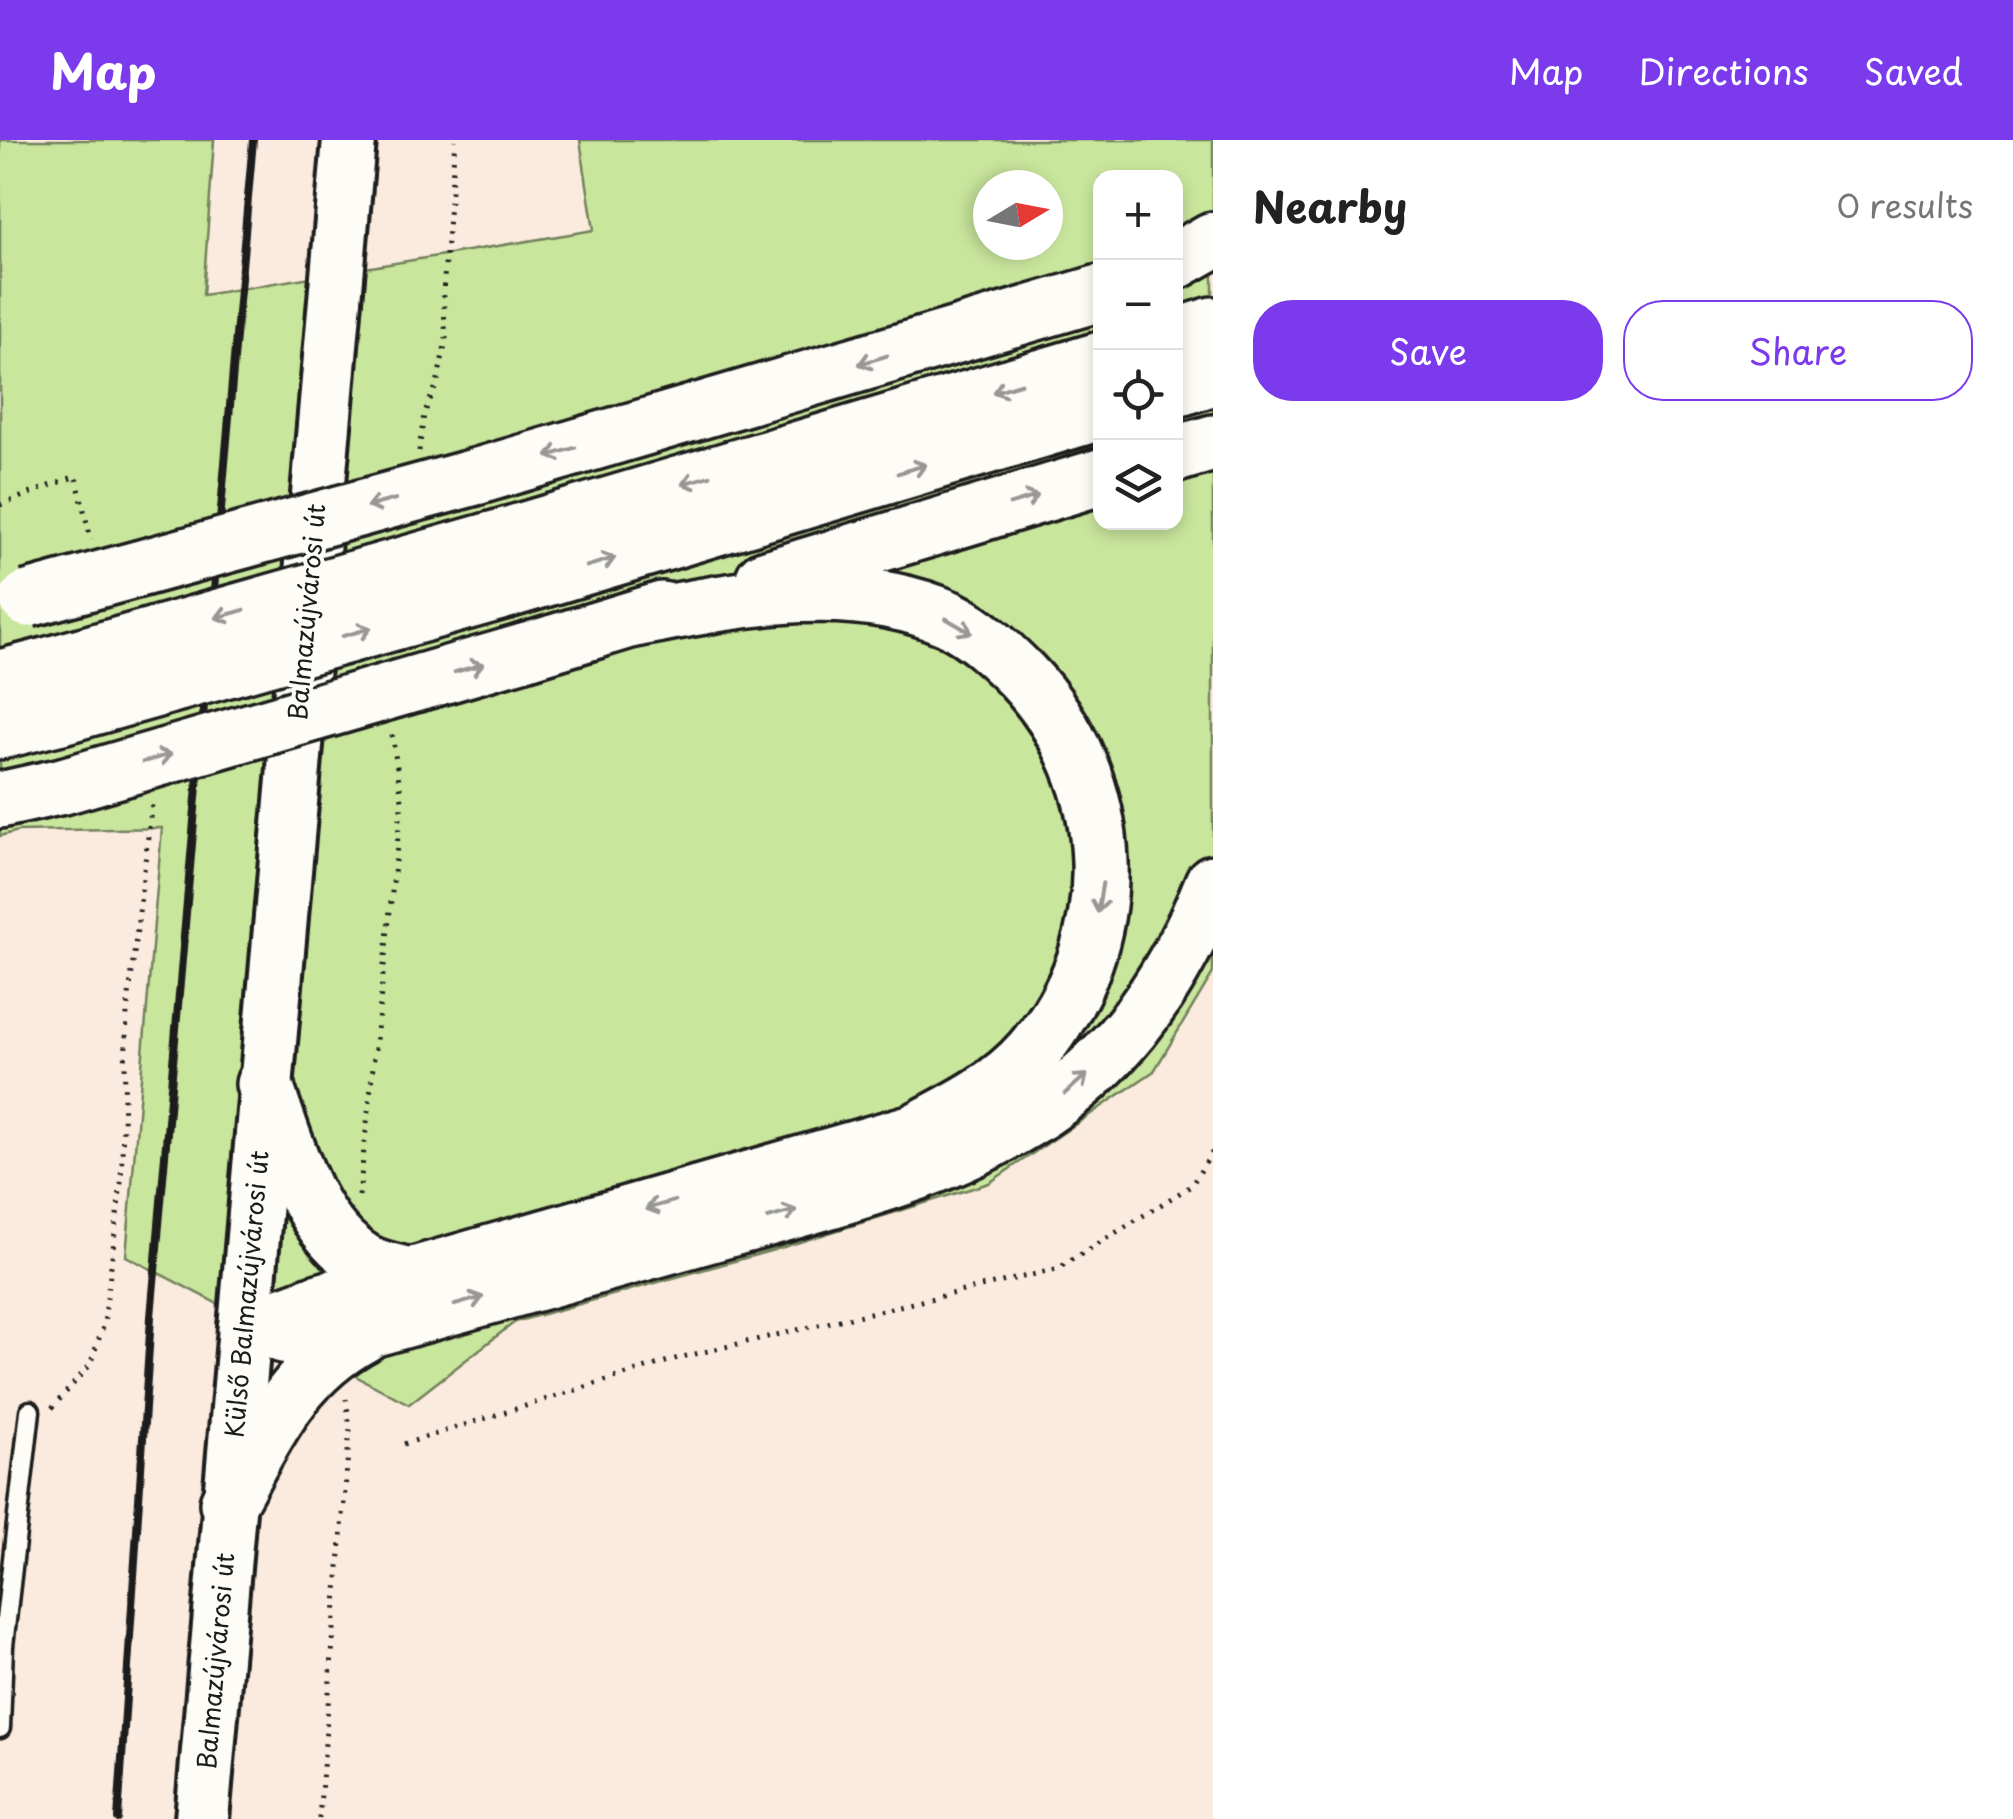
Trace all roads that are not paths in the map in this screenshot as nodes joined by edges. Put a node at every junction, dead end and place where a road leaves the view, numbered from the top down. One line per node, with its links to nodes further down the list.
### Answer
1 (349, 140): 23 (main road, Balmazújvárosi út)
2 (1213, 240): 3 (highway)
3 (1183, 256)
4 (1213, 260): 5 (highway)
5 (1183, 269)
6 (1093, 292): 17 (highway, one-way to 17, bridge)
7 (1213, 325): 8 (highway)
8 (1183, 335)
9 (1093, 362): 16 (highway, one-way to 16)
10 (1213, 377): 11 (highway)
11 (1183, 387)
12 (1093, 414): 16 (highway, one-way to 12)
13 (1213, 443): 14 (highway)
14 (1183, 452)
15 (1093, 479): 18 (highway, one-way to 15)
16 (500, 565): 19 (highway, bridge)
17 (14, 602)
18 (630, 620): 21 (highway, one-way to 18, bridge); 24 (highway, one-way to 24)
19 (36, 686): 20 (highway)
20 (0, 731)
21 (0, 800)
22 (1213, 883): 26 (highway, one-way to 22)
23 (264, 1084): 24 (highway); 25 (main road, Külső Balmazújvárosi út)
24 (409, 1276): 25 (highway)
25 (246, 1329): 26 (highway); 28 (main road, Külső Balmazújvárosi út)
26 (353, 1340): 28 (highway)
27 (30, 1411): 29 (lane)
28 (228, 1503): 30 (main road, Balmazújvárosi út)
29 (0, 1728)
30 (202, 1819)

